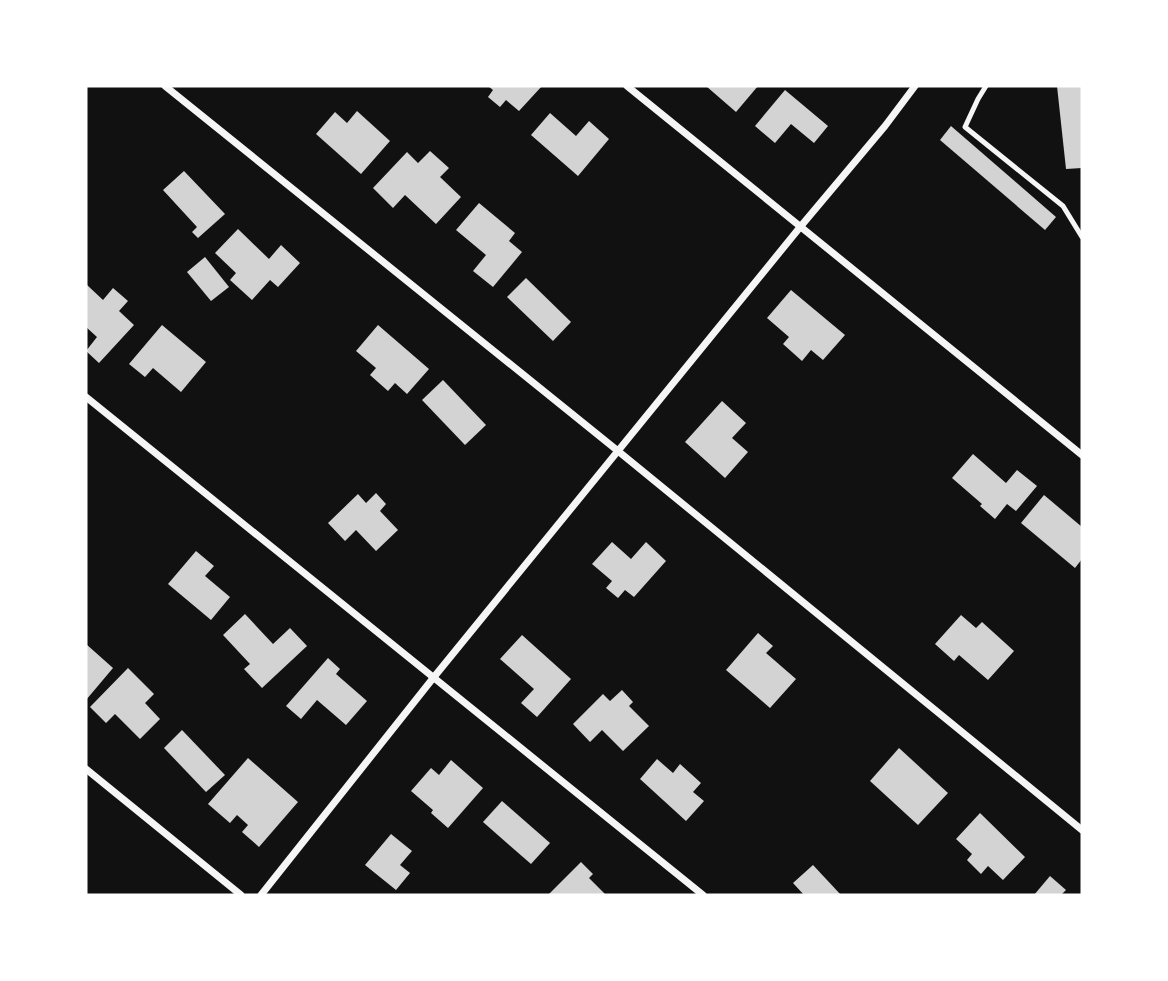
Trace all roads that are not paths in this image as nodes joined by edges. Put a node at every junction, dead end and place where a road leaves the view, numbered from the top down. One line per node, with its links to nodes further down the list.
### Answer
1 (166, 86): 8 (street)
2 (627, 86): 5 (street)
3 (915, 86): 5 (street)
4 (986, 86): 6 (lane)
5 (801, 226): 8 (street); 9 (street)
6 (1082, 237)
7 (86, 397): 10 (street)
8 (618, 451): 10 (street); 12 (street)
9 (1082, 455)
10 (435, 677): 14 (street); 15 (street)
11 (86, 769): 13 (street)
12 (1082, 830)
13 (241, 895)
14 (261, 895)
15 (703, 895)

